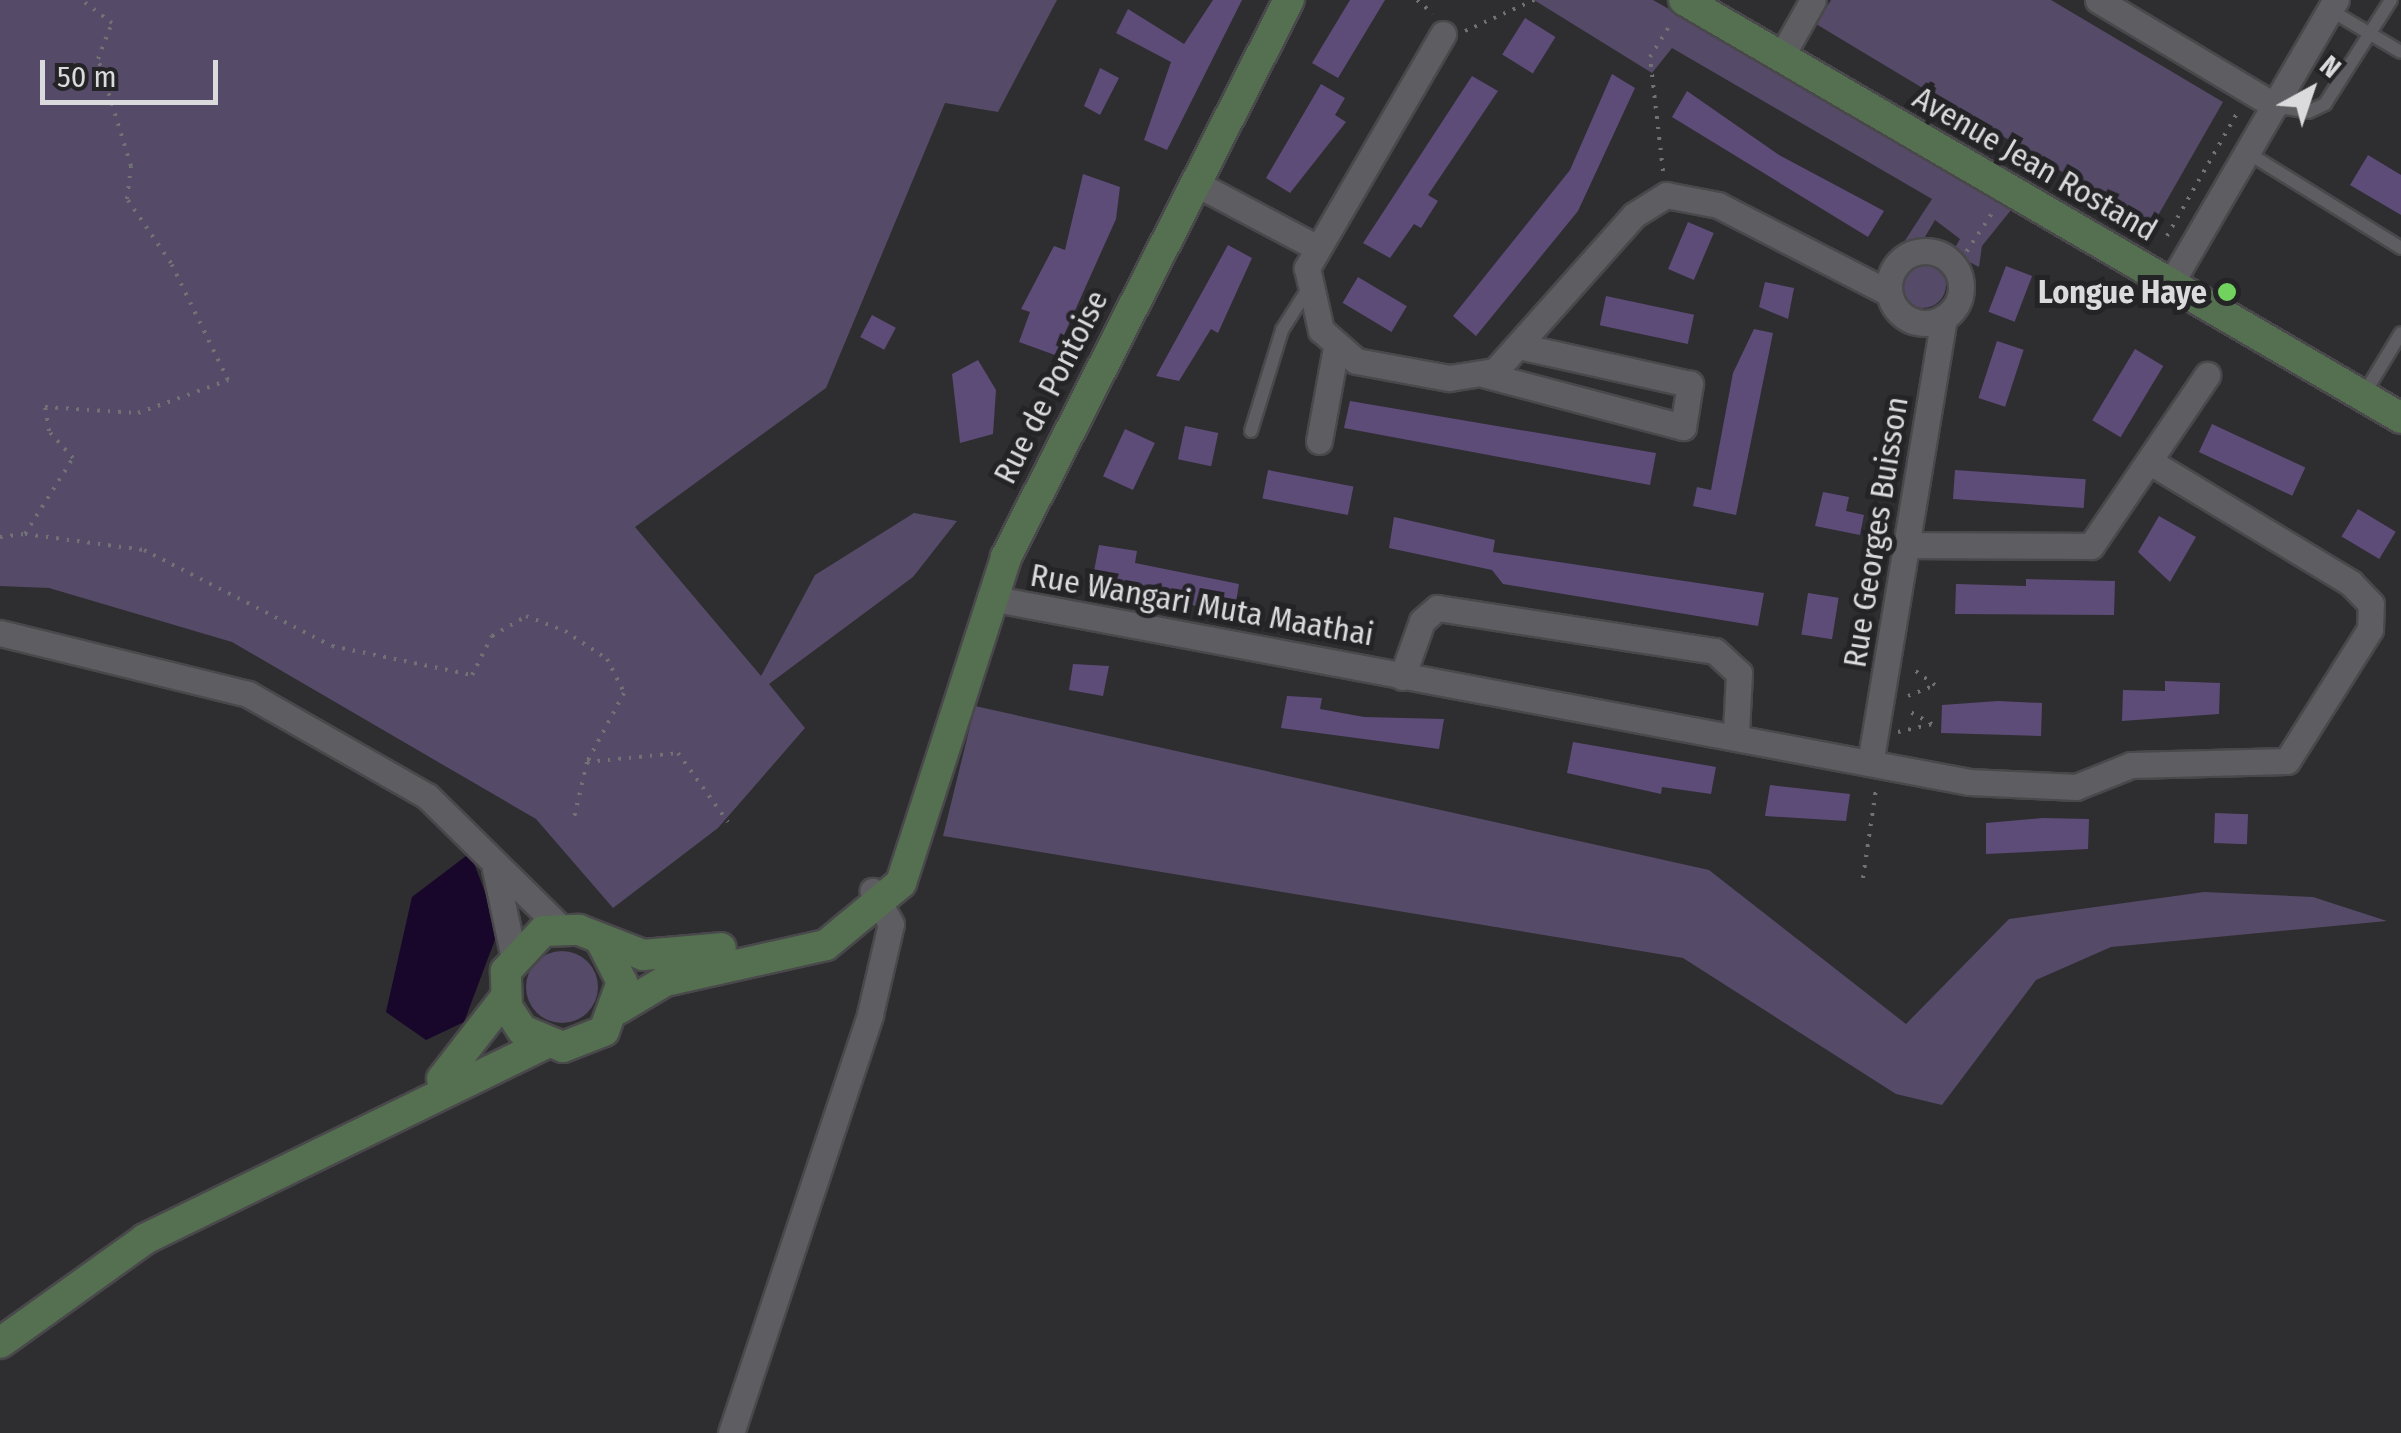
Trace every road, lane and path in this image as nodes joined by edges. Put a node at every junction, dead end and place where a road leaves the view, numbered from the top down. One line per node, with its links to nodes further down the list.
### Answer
1 (82, 0): 37 (path)
2 (1289, 0): 16 (street, Rue de Pontoise)
3 (1534, 0): 9 (path)
4 (1685, 0): 12 (street, Avenue Jean Rostand); 18 (path)
5 (1814, 0): 12 (street)
6 (2098, 0): 13 (street)
7 (2390, 0): 10 (lane)
8 (2333, 5): 10 (lane); 14 (street)
9 (1442, 34): 20 (street)
10 (2370, 34): 11 (lane); 14 (lane)
11 (2401, 52)
12 (1782, 56): 17 (street, Avenue Jean Rostand)
13 (2250, 92): 14 (street); 19 (path)
14 (2275, 106): 15 (street)
15 (2248, 153): 21 (lane); 23 (street)
16 (1194, 184): 20 (street); 40 (street, Rue de Pontoise)
17 (2008, 189): 22 (path); 23 (street, Avenue Jean Rostand)
18 (1666, 195): 25 (street); 29 (street)
19 (2162, 246)
20 (1316, 247): 24 (street)
21 (2401, 248)
22 (1955, 269): 25 (street); 26 (street, Rue Georges Buisson)
23 (2171, 283): 32 (street, Avenue Jean Rostand)
24 (1306, 292): 28 (street); 34 (lane)
25 (1890, 293): 26 (street)
26 (1944, 318): 39 (street, Rue Georges Buisson)
27 (2401, 332): 32 (lane)
28 (1336, 347): 30 (street); 35 (street)
29 (1523, 347): 30 (street); 30 (street)
30 (1486, 375)
31 (2207, 375): 36 (street)
32 (2363, 396): 33 (street, Avenue Jean Rostand)
33 (2401, 418)
34 (1251, 431)
35 (1319, 441)
36 (2154, 464): 39 (street); 45 (street, Rue Wangari Muta Maathai)
37 (24, 534): 38 (path); 46 (path)
38 (0, 536)
39 (1909, 544): 42 (street, Rue Georges Buisson)
40 (990, 598): 43 (street, Rue Wangari Muta Maathai); 51 (street, Rue de Pontoise)
41 (0, 633): 49 (street)
42 (1890, 652): 45 (street, Rue Georges Buisson); 45 (path)
43 (1402, 677): 44 (street, Rue Wangari Muta Maathai); 44 (street, Rue Wangari Muta Maathai)
44 (1736, 733): 45 (street, Rue Wangari Muta Maathai)
45 (1875, 750): 50 (path)
46 (587, 762): 47 (path); 48 (path)
47 (574, 822)
48 (728, 822)
49 (491, 860): 52 (street); 54 (street)
50 (1863, 878)
51 (879, 898): 53 (street); 56 (street); 60 (street)
52 (562, 928): 53 (street); 54 (street)
53 (602, 942): 56 (street)
54 (513, 954): 55 (street)
55 (504, 998): 57 (street); 58 (street)
56 (618, 1008): 57 (street)
57 (545, 1044): 58 (street)
58 (420, 1102): 59 (street)
59 (0, 1343)
60 (732, 1433)

